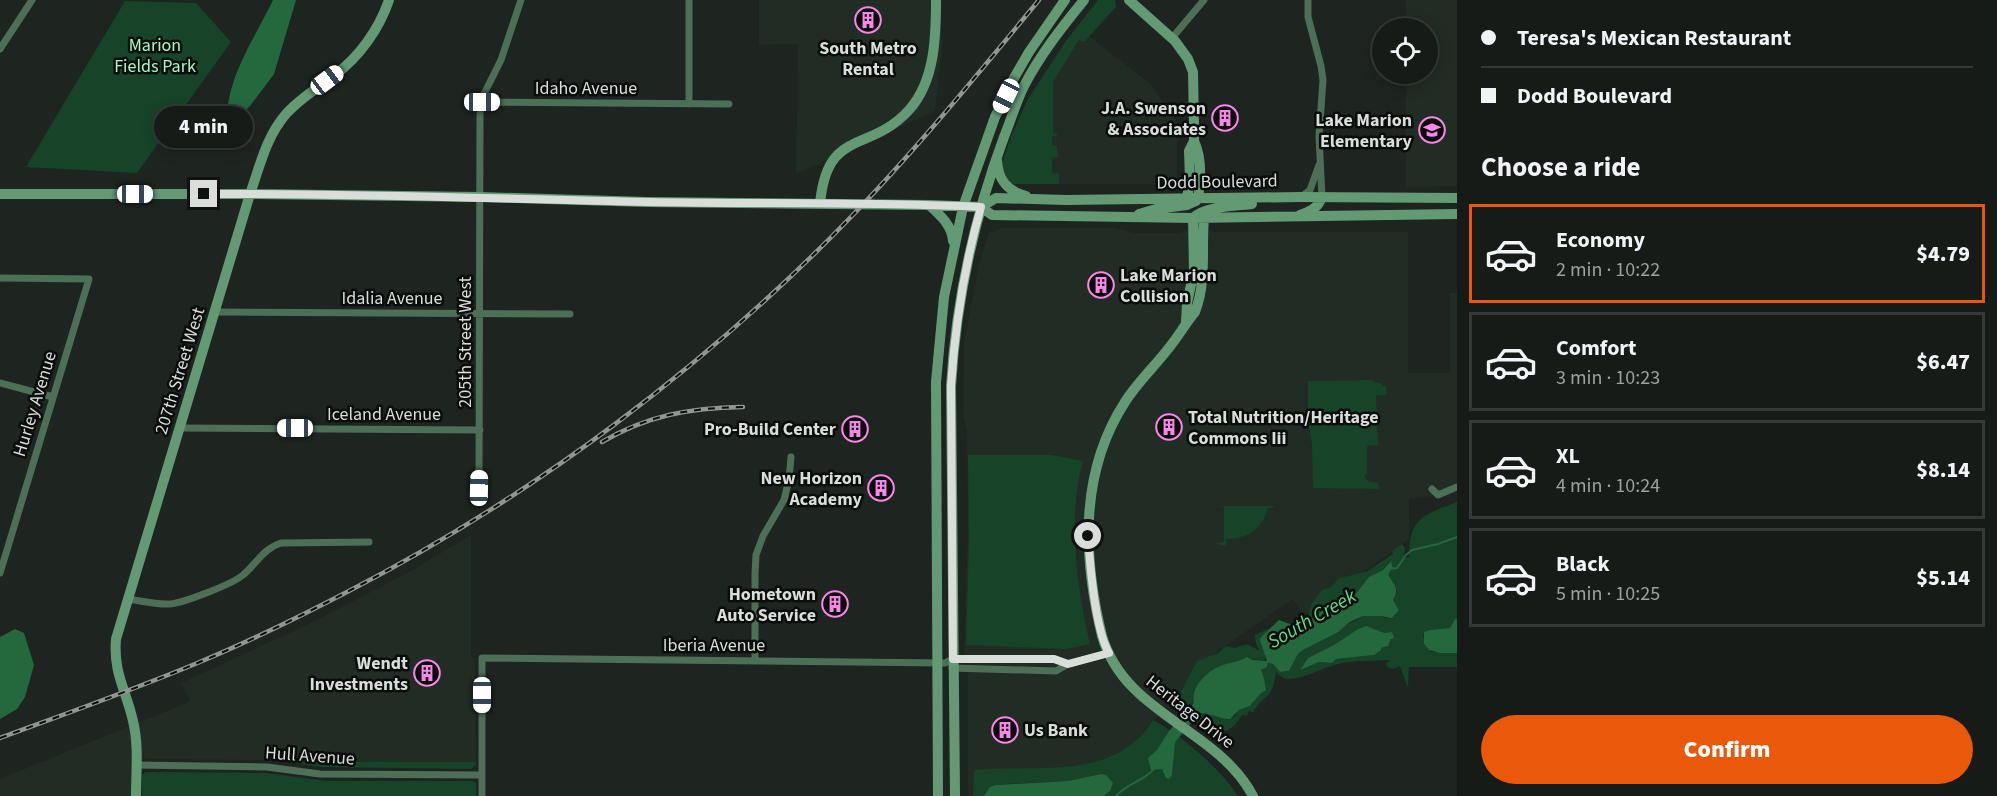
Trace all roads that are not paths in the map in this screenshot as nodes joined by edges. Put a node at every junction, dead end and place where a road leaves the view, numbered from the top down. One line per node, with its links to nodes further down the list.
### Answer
1 (32, 0): 12 (street)
2 (388, 0): 19 (main road, 207th Street West)
3 (520, 0): 13 (street)
4 (689, 0): 14 (street)
5 (936, 0): 27 (main road)
6 (1065, 0): 29 (main road)
7 (1084, 0): 16 (main road)
8 (1129, 0): 11 (main road)
9 (1204, 0): 11 (street)
10 (1308, 0): 17 (street)
11 (1172, 38): 26 (main road)
12 (0, 49)
13 (482, 102): 14 (street, Idaho Avenue); 20 (street, 205th Street West)
14 (689, 104): 15 (street, Idaho Avenue)
15 (729, 104)
16 (996, 158): 25 (main road); 30 (main road)
17 (1319, 165): 21 (street); 22 (street)
18 (0, 194): 19 (main road, Dodd Boulevard)
19 (250, 194): 20 (main road, Dodd Boulevard); 37 (main road, 207th Street West)
20 (480, 196): 27 (main road, Dodd Boulevard); 38 (street, 205th Street West)
21 (1301, 197): 22 (main road, Dodd Boulevard); 23 (main road, Dodd Boulevard)
22 (1322, 197): 24 (main road, Dodd Boulevard); 33 (main road)
23 (1272, 198): 26 (main road, Dodd Boulevard); 34 (main road)
24 (1457, 198)
25 (1038, 199): 26 (main road, Dodd Boulevard); 30 (main road, Dodd Boulevard)
26 (1192, 199): 32 (main road)
27 (820, 204): 28 (main road, Dodd Boulevard)
28 (929, 205): 29 (main road, Dodd Boulevard); 35 (main road)
29 (963, 207): 30 (main road, Dodd Boulevard); 35 (main road)
30 (981, 207): 32 (main road, Dodd Boulevard); 53 (main road)
31 (1457, 214): 33 (main road, Dodd Boulevard)
32 (1130, 217): 34 (main road, Dodd Boulevard)
33 (1291, 217): 34 (main road, Dodd Boulevard)
34 (1199, 218): 51 (main road, Heritage Drive)
35 (953, 246): 53 (main road)
36 (0, 278): 41 (street, Hurley Avenue)
37 (214, 312): 38 (street, Idalia Avenue); 42 (main road, 207th Street West)
38 (480, 314): 39 (street, Idalia Avenue); 43 (street, 205th Street West)
39 (570, 314)
40 (0, 383): 41 (street)
41 (53, 397): 49 (street, Hurley Avenue)
42 (180, 428): 43 (street, Iceland Avenue); 50 (main road, 207th Street West)
43 (480, 430): 45 (street, 205th Street West)
44 (791, 457): 52 (street)
45 (479, 488)
46 (1457, 488): 47 (street)
47 (1431, 489)
48 (369, 542): 50 (street)
49 (0, 573)
50 (128, 599): 55 (main road, 207th Street West)
51 (1109, 653): 54 (street, Iberia Avenue); 61 (main road, Heritage Drive)
52 (755, 660): 53 (street, Iberia Avenue); 56 (street, Iberia Avenue)
53 (947, 663): 54 (street, Iberia Avenue); 54 (street, Iberia Avenue); 59 (main road); 60 (main road)
54 (1068, 664)
55 (136, 765): 56 (street, Hull Avenue); 57 (main road, 207th Street West)
56 (482, 775): 58 (street)
57 (136, 796)
58 (482, 796)
59 (938, 796)
60 (955, 796)
61 (1253, 796)

